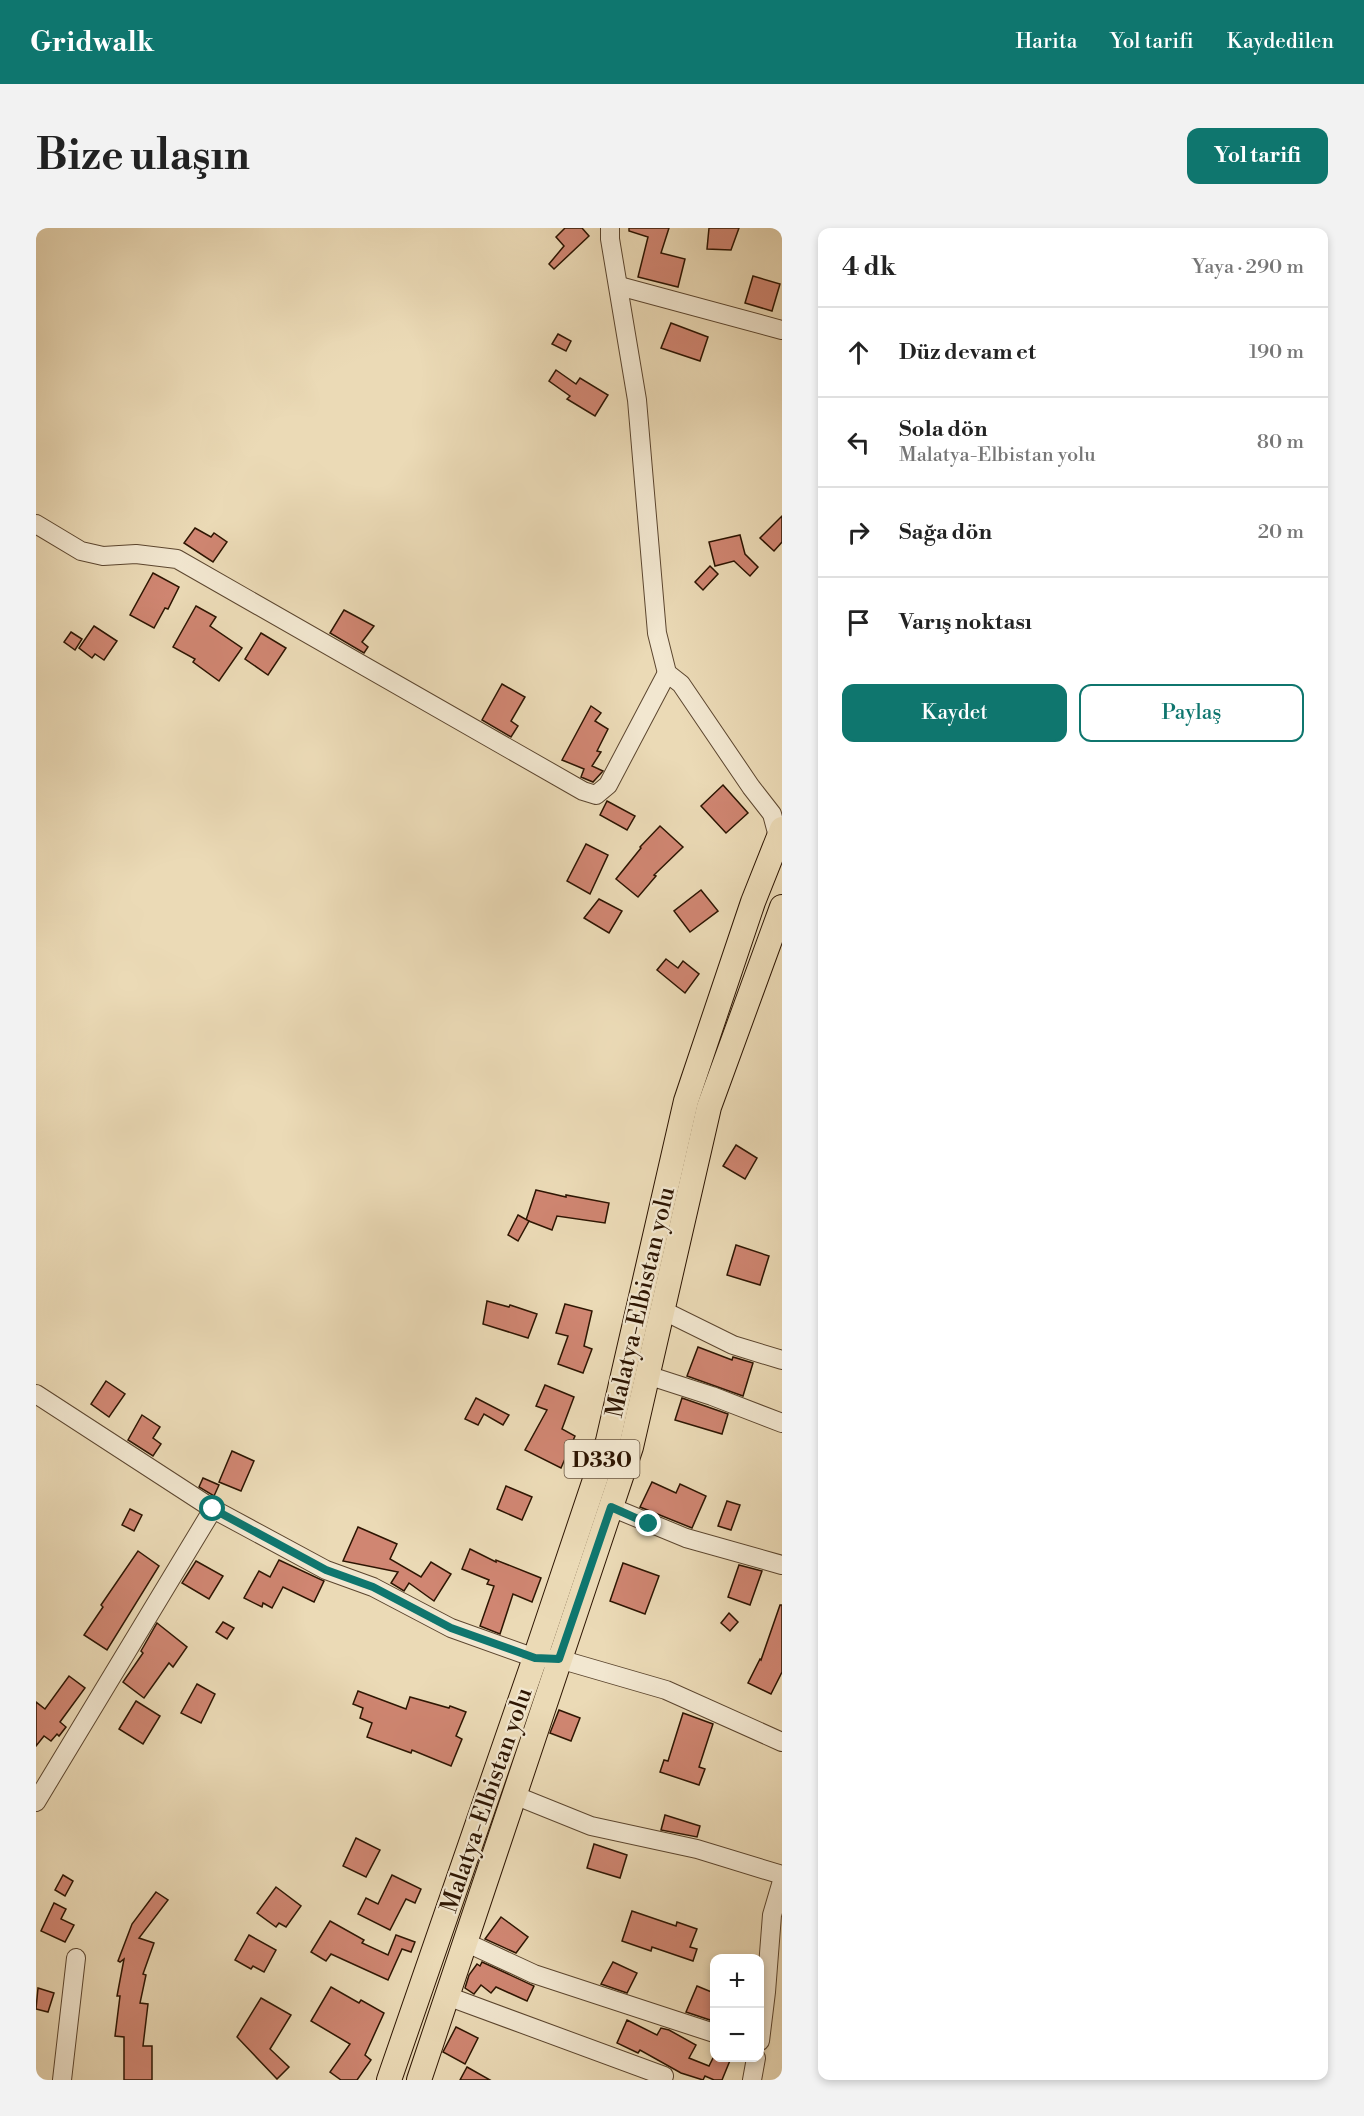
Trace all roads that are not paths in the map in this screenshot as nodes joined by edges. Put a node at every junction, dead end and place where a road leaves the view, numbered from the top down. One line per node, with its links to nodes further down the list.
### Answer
1 (608, 232): 2 (street)
2 (619, 286): 3 (street); 5 (street)
3 (782, 330)
4 (36, 524): 5 (street)
5 (667, 673): 6 (street)
6 (780, 839): 16 (main road, Malatya-Elbistan yolu / D330)
7 (782, 907): 8 (main road, Malatya-Elbistan yolu / D330)
8 (662, 1310): 9 (street); 10 (main road, Malatya-Elbistan yolu / D330)
9 (782, 1360)
10 (647, 1375): 12 (street); 13 (main road, Malatya-Elbistan yolu / D330)
11 (36, 1394): 14 (street)
12 (782, 1423)
13 (611, 1507): 15 (street); 17 (main road, Malatya-Elbistan yolu / D330)
14 (213, 1509): 16 (street); 20 (street)
15 (782, 1565)
16 (535, 1658): 17 (street); 31 (main road, Malatya-Elbistan yolu / D330)
17 (559, 1659): 18 (street); 19 (main road, Malatya-Elbistan yolu / D330)
18 (782, 1742)
19 (514, 1795): 21 (street); 23 (main road, Malatya-Elbistan yolu / D330)
20 (36, 1803)
21 (782, 1875)
22 (782, 1881): 26 (street)
23 (465, 1942): 25 (main road, Malatya-Elbistan yolu / D330); 27 (street)
24 (76, 1958): 30 (street)
25 (447, 1996): 29 (street); 32 (main road, Malatya-Elbistan yolu / D330)
26 (764, 2008)
27 (710, 2032)
28 (755, 2062): 33 (street)
29 (664, 2076)
30 (62, 2080)
31 (389, 2080)
32 (418, 2080)
33 (752, 2080)

